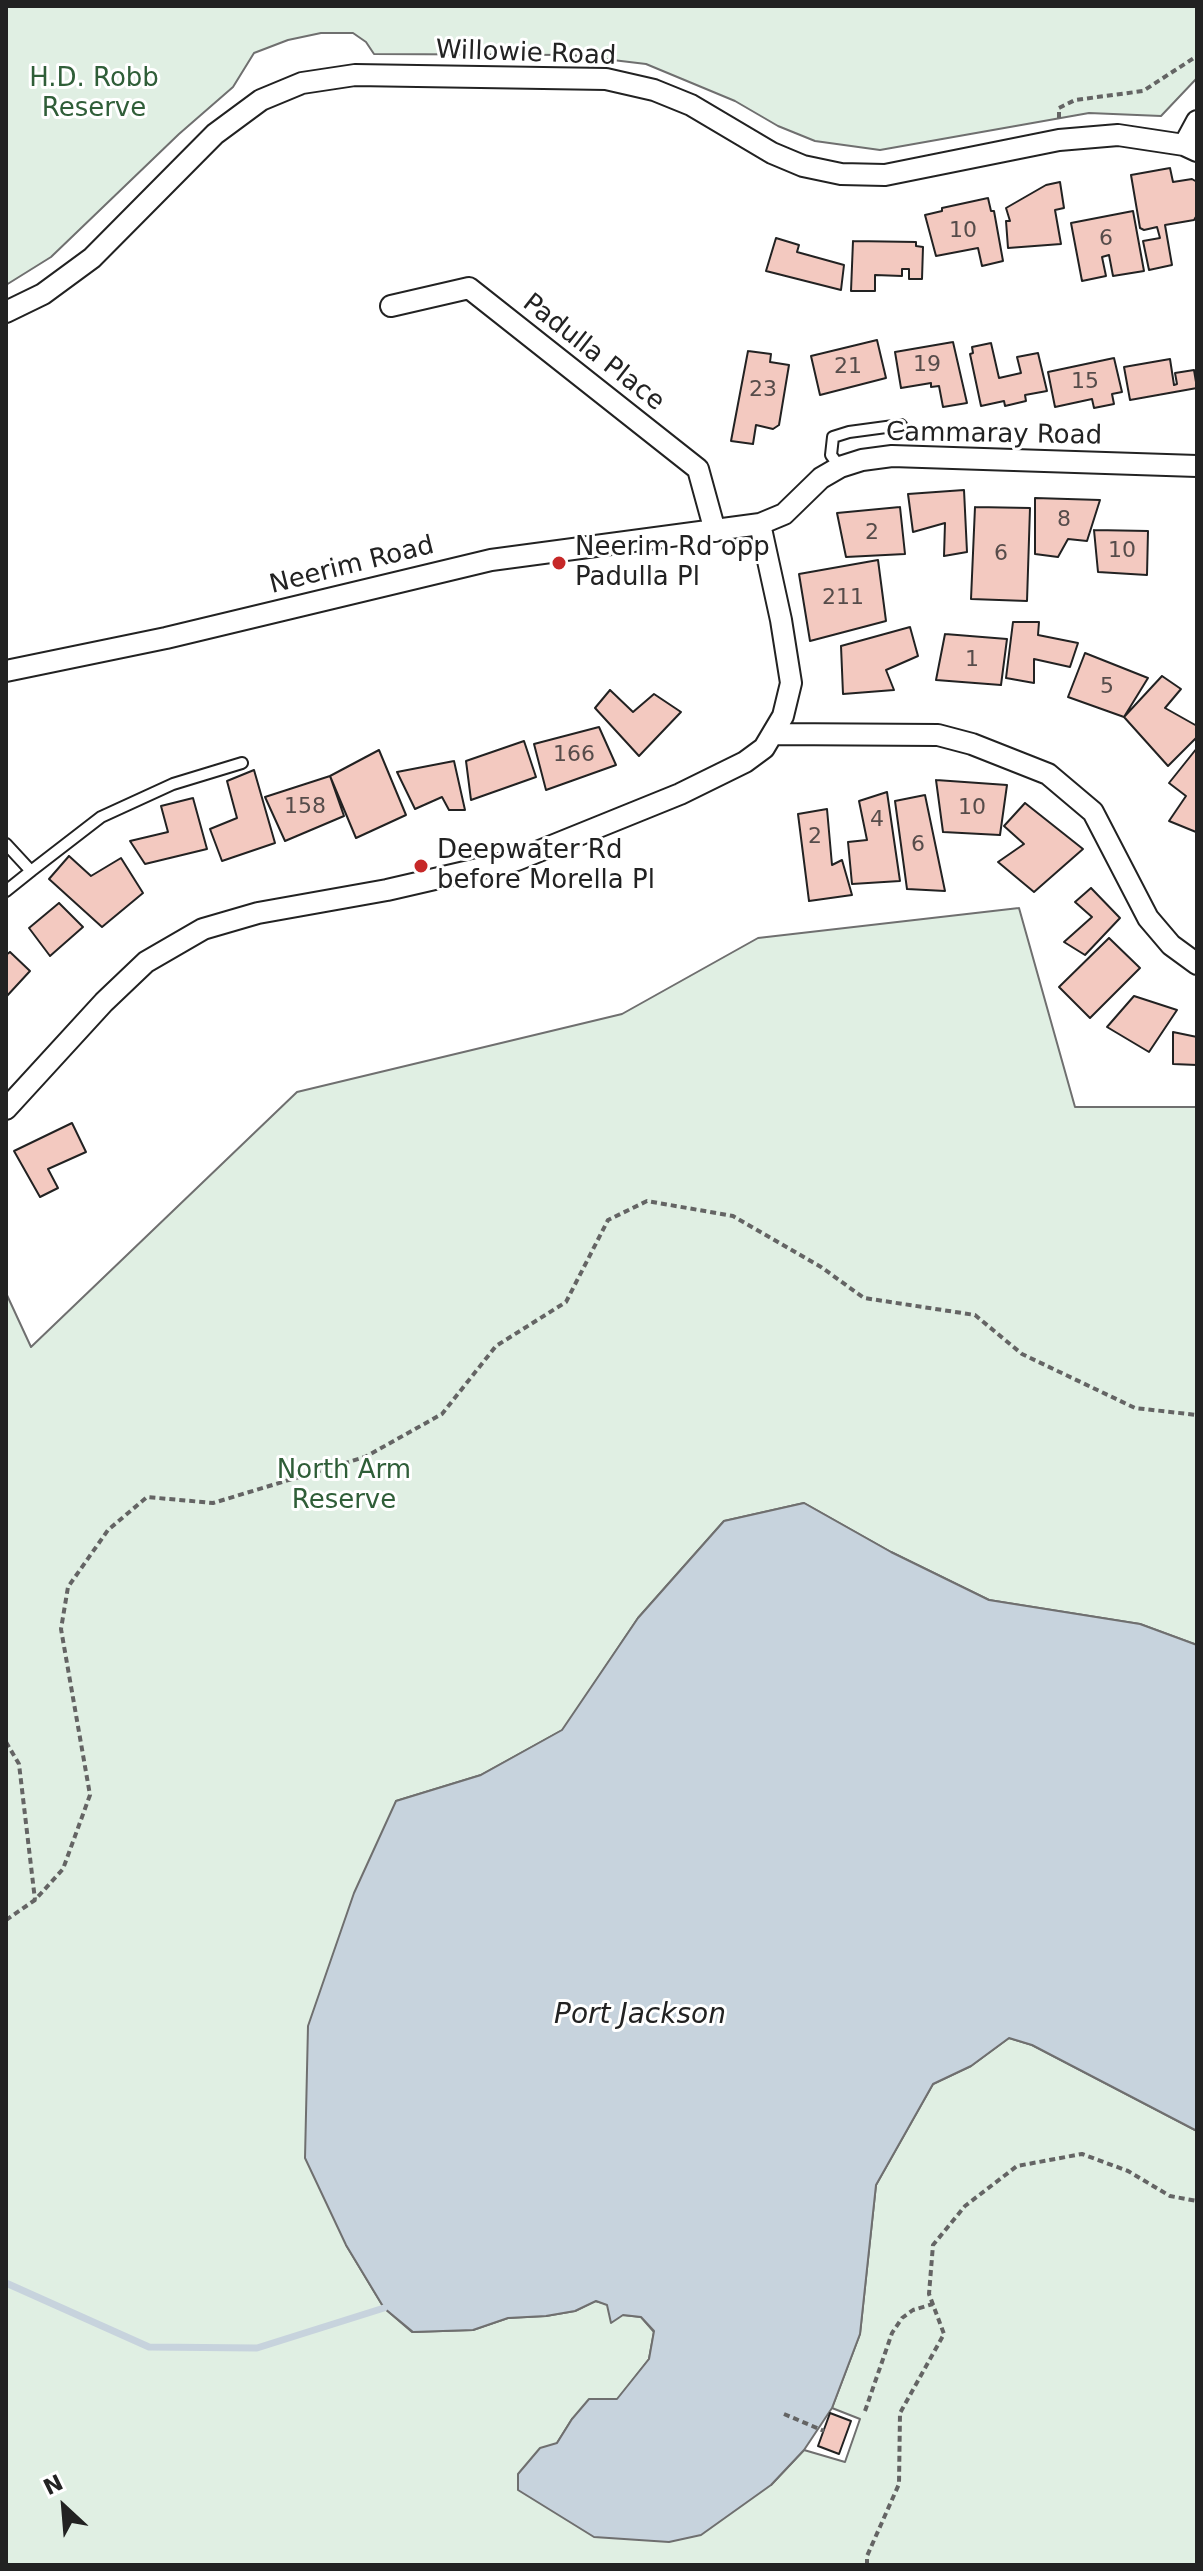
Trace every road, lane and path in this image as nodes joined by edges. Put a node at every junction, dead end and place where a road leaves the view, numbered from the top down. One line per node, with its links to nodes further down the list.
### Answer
1 (1197, 56): 3 (path)
2 (1197, 121): 4 (street)
3 (1059, 140): 4 (street, Willowie Road); 6 (street, Willowie Road)
4 (1191, 148)
5 (391, 306): 11 (street, Padulla Place)
6 (6, 312)
7 (901, 425): 9 (lane)
8 (1197, 466): 9 (street, Cammaray Road)
9 (840, 467): 10 (street, Cammaray Road)
10 (760, 524): 11 (street, Cammaray Road); 13 (street)
11 (715, 531): 12 (street, Neerim Road)
12 (6, 671)
13 (773, 734): 18 (street); 19 (street)
14 (242, 763): 16 (lane)
15 (6, 844): 16 (lane)
16 (31, 871): 17 (lane)
17 (6, 891)
18 (1197, 964)
19 (6, 1109)
20 (1197, 1415): 22 (path)
21 (6, 1742): 22 (path)
22 (35, 1900): 23 (path)
23 (6, 1920)
24 (1197, 2201): 25 (path)
25 (933, 2304): 26 (path); 29 (path)
26 (865, 2411)
27 (784, 2414): 28 (path)
28 (824, 2431)
29 (867, 2565)

